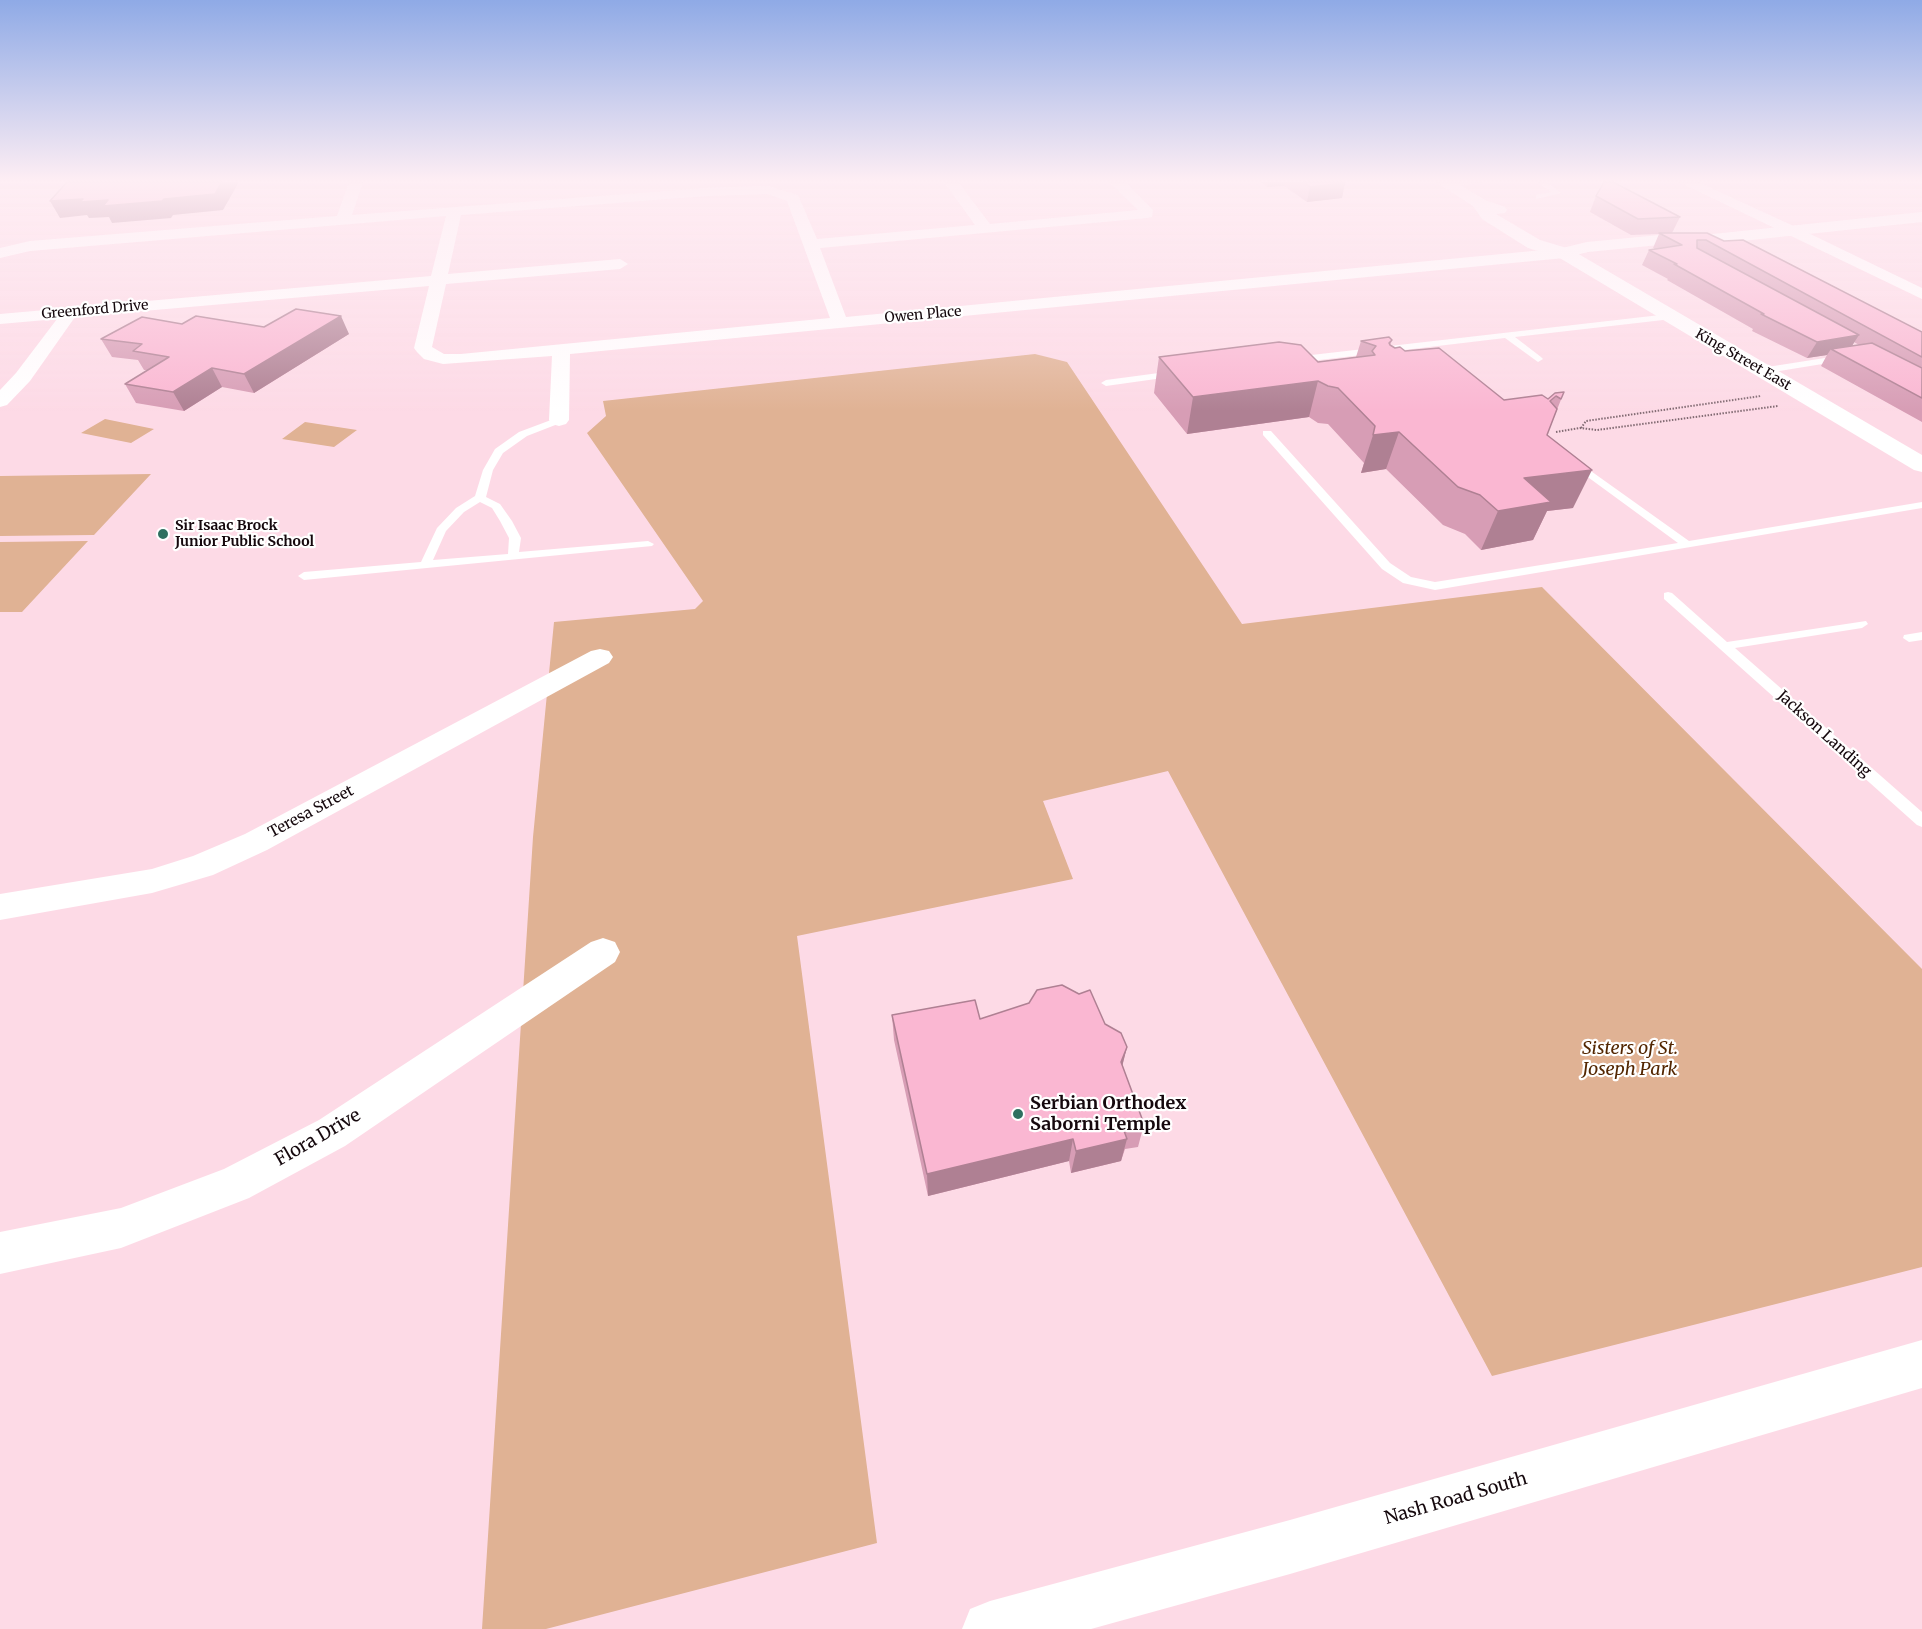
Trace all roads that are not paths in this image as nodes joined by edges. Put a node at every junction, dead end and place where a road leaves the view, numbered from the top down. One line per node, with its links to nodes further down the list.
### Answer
1 (443, 258): 7 (street, Owen Place)
2 (816, 258): 12 (street)
3 (1521, 258): 12 (street, Owen Place)
4 (1571, 258): 10 (street, King Street East)
5 (1849, 258): 8 (street)
6 (620, 264): 7 (street, Greenford Drive)
7 (438, 280): 9 (street, Greenford Drive); 16 (street, Owen Place)
8 (1922, 294)
9 (70, 313): 11 (street, Greenford Drive); 27 (street)
10 (1669, 317): 13 (lane); 24 (street, King Street East)
11 (0, 319)
12 (840, 322): 16 (street, Owen Place)
13 (1506, 335): 14 (lane); 21 (lane)
14 (1492, 336): 15 (lane); 20 (lane)
15 (1434, 343): 17 (lane); 18 (lane)
16 (561, 349): 28 (street)
17 (1382, 349): 22 (lane); 23 (lane)
18 (1443, 351)
19 (1853, 356): 24 (lane)
20 (1523, 359)
21 (1539, 359)
22 (1390, 362)
23 (1304, 370)
24 (1761, 371): 31 (street, King Street East)
25 (1183, 373): 26 (lane)
26 (1106, 382)
27 (0, 401)
28 (559, 420): 32 (lane)
29 (1267, 433): 34 (lane)
30 (1561, 452): 34 (lane)
31 (1922, 465)
32 (480, 498): 36 (lane); 37 (lane)
33 (1922, 505): 34 (lane)
34 (1685, 543)
35 (648, 544): 36 (lane)
36 (513, 557): 37 (lane)
37 (424, 565): 38 (lane)
38 (304, 576)
39 (1668, 596): 41 (lane, Jackson Landing)
40 (1862, 624): 41 (lane)
41 (1725, 646): 43 (lane, Jackson Landing)
42 (600, 657): 44 (street, Teresa Street)
43 (1922, 821)
44 (0, 907)
45 (603, 952): 46 (street, Flora Drive)
46 (0, 1253)
47 (1922, 1364): 48 (street, Nash Road South)
48 (990, 1629)

